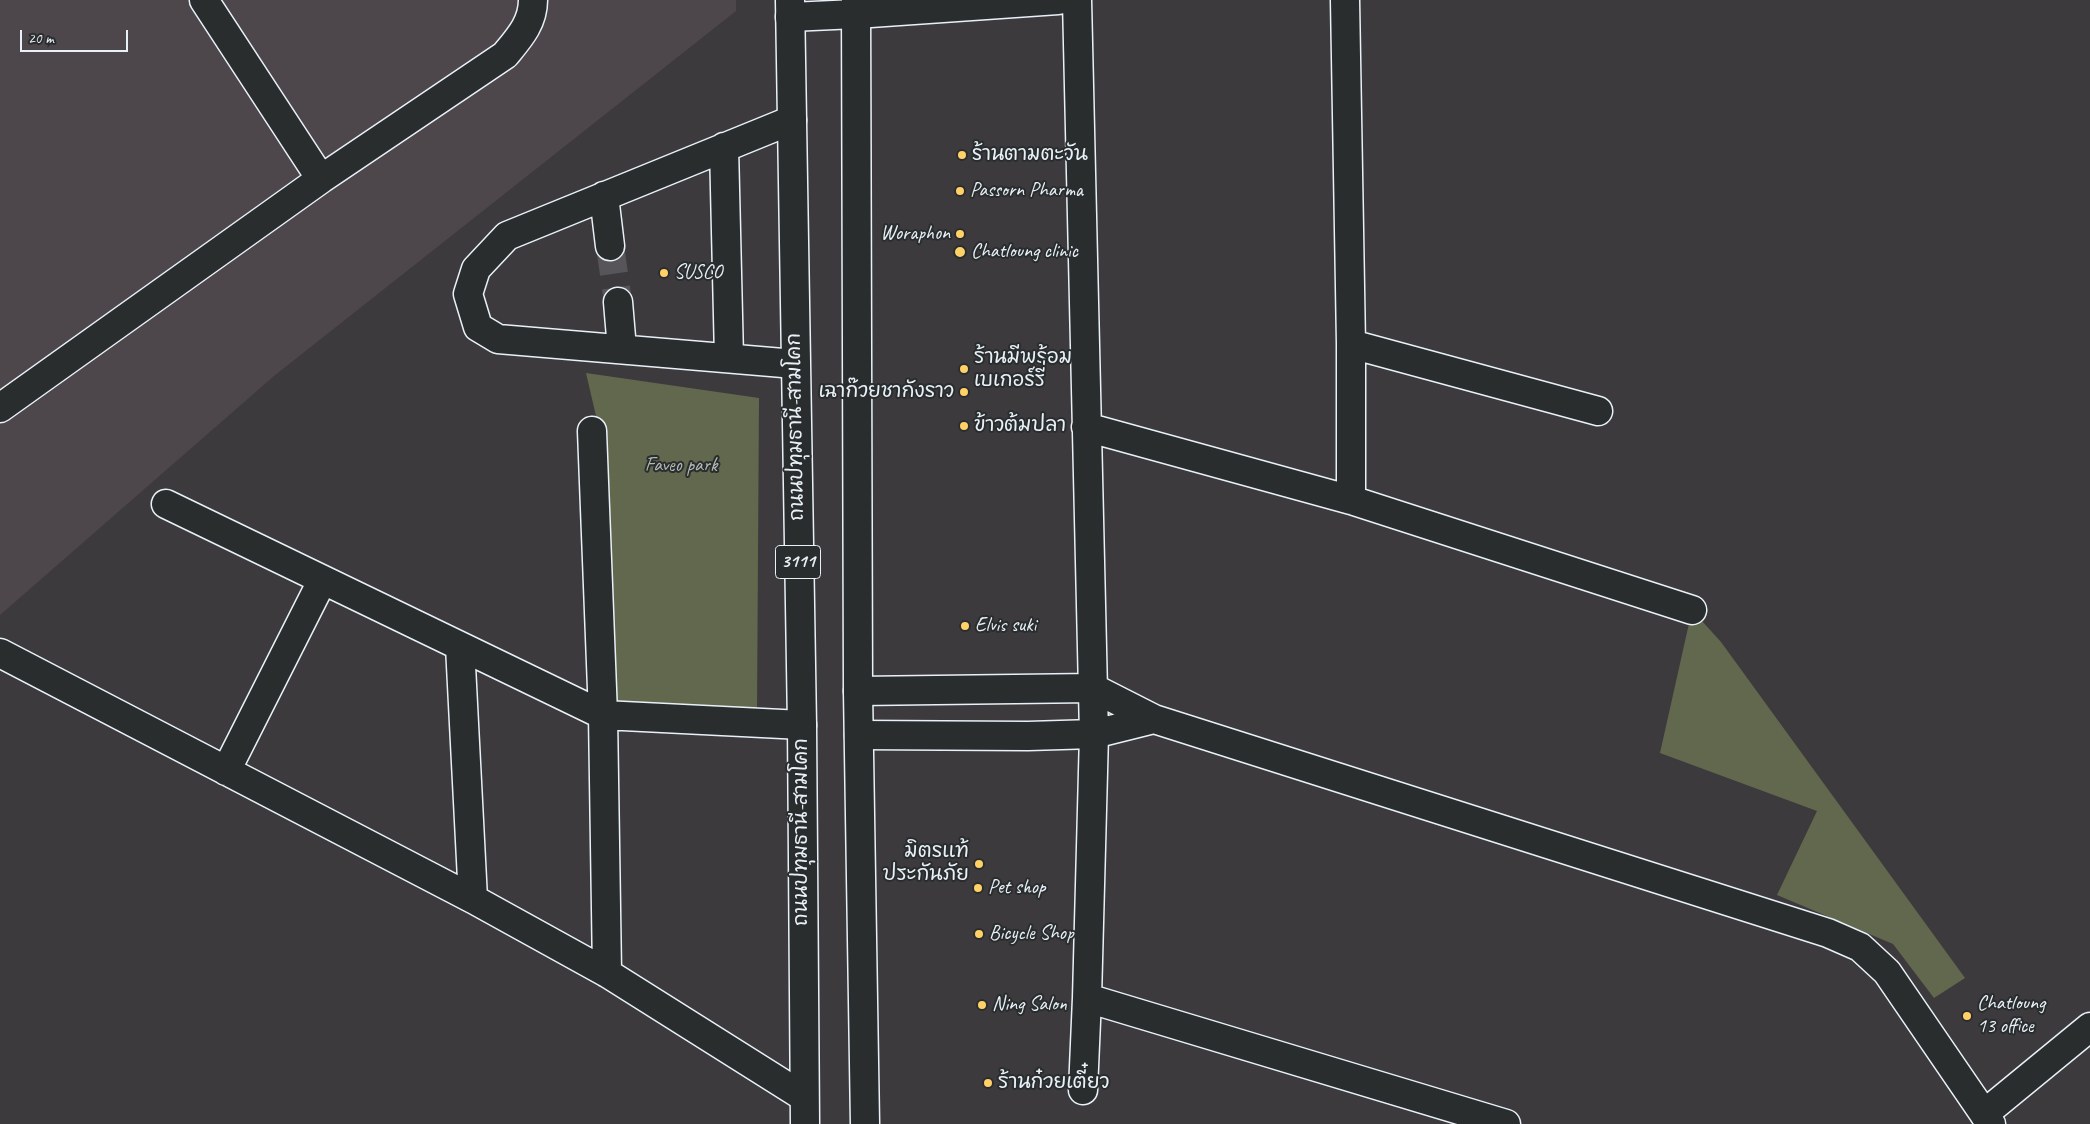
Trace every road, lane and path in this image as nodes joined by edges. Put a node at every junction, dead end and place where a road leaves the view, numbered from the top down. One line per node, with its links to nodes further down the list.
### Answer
1 (204, 0): 10 (street)
2 (533, 0): 10 (street)
3 (1058, 0): 6 (street)
4 (1078, 0): 20 (street)
5 (1345, 0): 14 (street)
6 (856, 7): 7 (street); 29 (street)
7 (790, 8): 8 (street, ถนนปทุมธานี-สามโคก / 3111)
8 (792, 120): 9 (street); 17 (street, ถนนปทุมธานี-สามโคก / 3111)
9 (724, 148): 11 (street); 16 (street)
10 (321, 179): 18 (street)
11 (604, 196): 12 (street); 15 (street)
12 (610, 246)
13 (618, 302): 15 (street)
14 (1351, 344): 19 (street); 22 (street)
15 (622, 349): 16 (street)
16 (729, 358): 17 (street)
17 (795, 364): 32 (street, ถนนปทุมธานี-สามโคก / 3111)
18 (0, 408)
19 (1598, 411)
20 (1086, 427): 22 (street); 28 (street)
21 (592, 431): 30 (street)
22 (1351, 500): 25 (street)
23 (166, 504): 24 (street)
24 (322, 581): 26 (street); 35 (street)
25 (1692, 610)
26 (460, 646): 30 (street); 36 (street)
27 (0, 653): 35 (street)
28 (1093, 688): 29 (street); 31 (street); 33 (street)
29 (858, 690): 34 (street)
30 (603, 715): 32 (street); 37 (street)
31 (1154, 719): 33 (street); 42 (street)
32 (802, 725): 41 (street, ถนนปทุมธานี-สามโคก / 3111)
33 (1094, 734): 34 (street); 38 (street)
34 (859, 735): 44 (street)
35 (226, 771): 36 (street)
36 (473, 899): 37 (street)
37 (607, 972): 41 (street)
38 (1087, 998): 40 (street); 45 (street)
39 (2090, 1027): 42 (street)
40 (1083, 1090)
41 (804, 1097): 43 (street, ถนนปทุมธานี-สามโคก / 3111)
42 (1988, 1119)
43 (805, 1124)
44 (865, 1124)
45 (1506, 1124)

